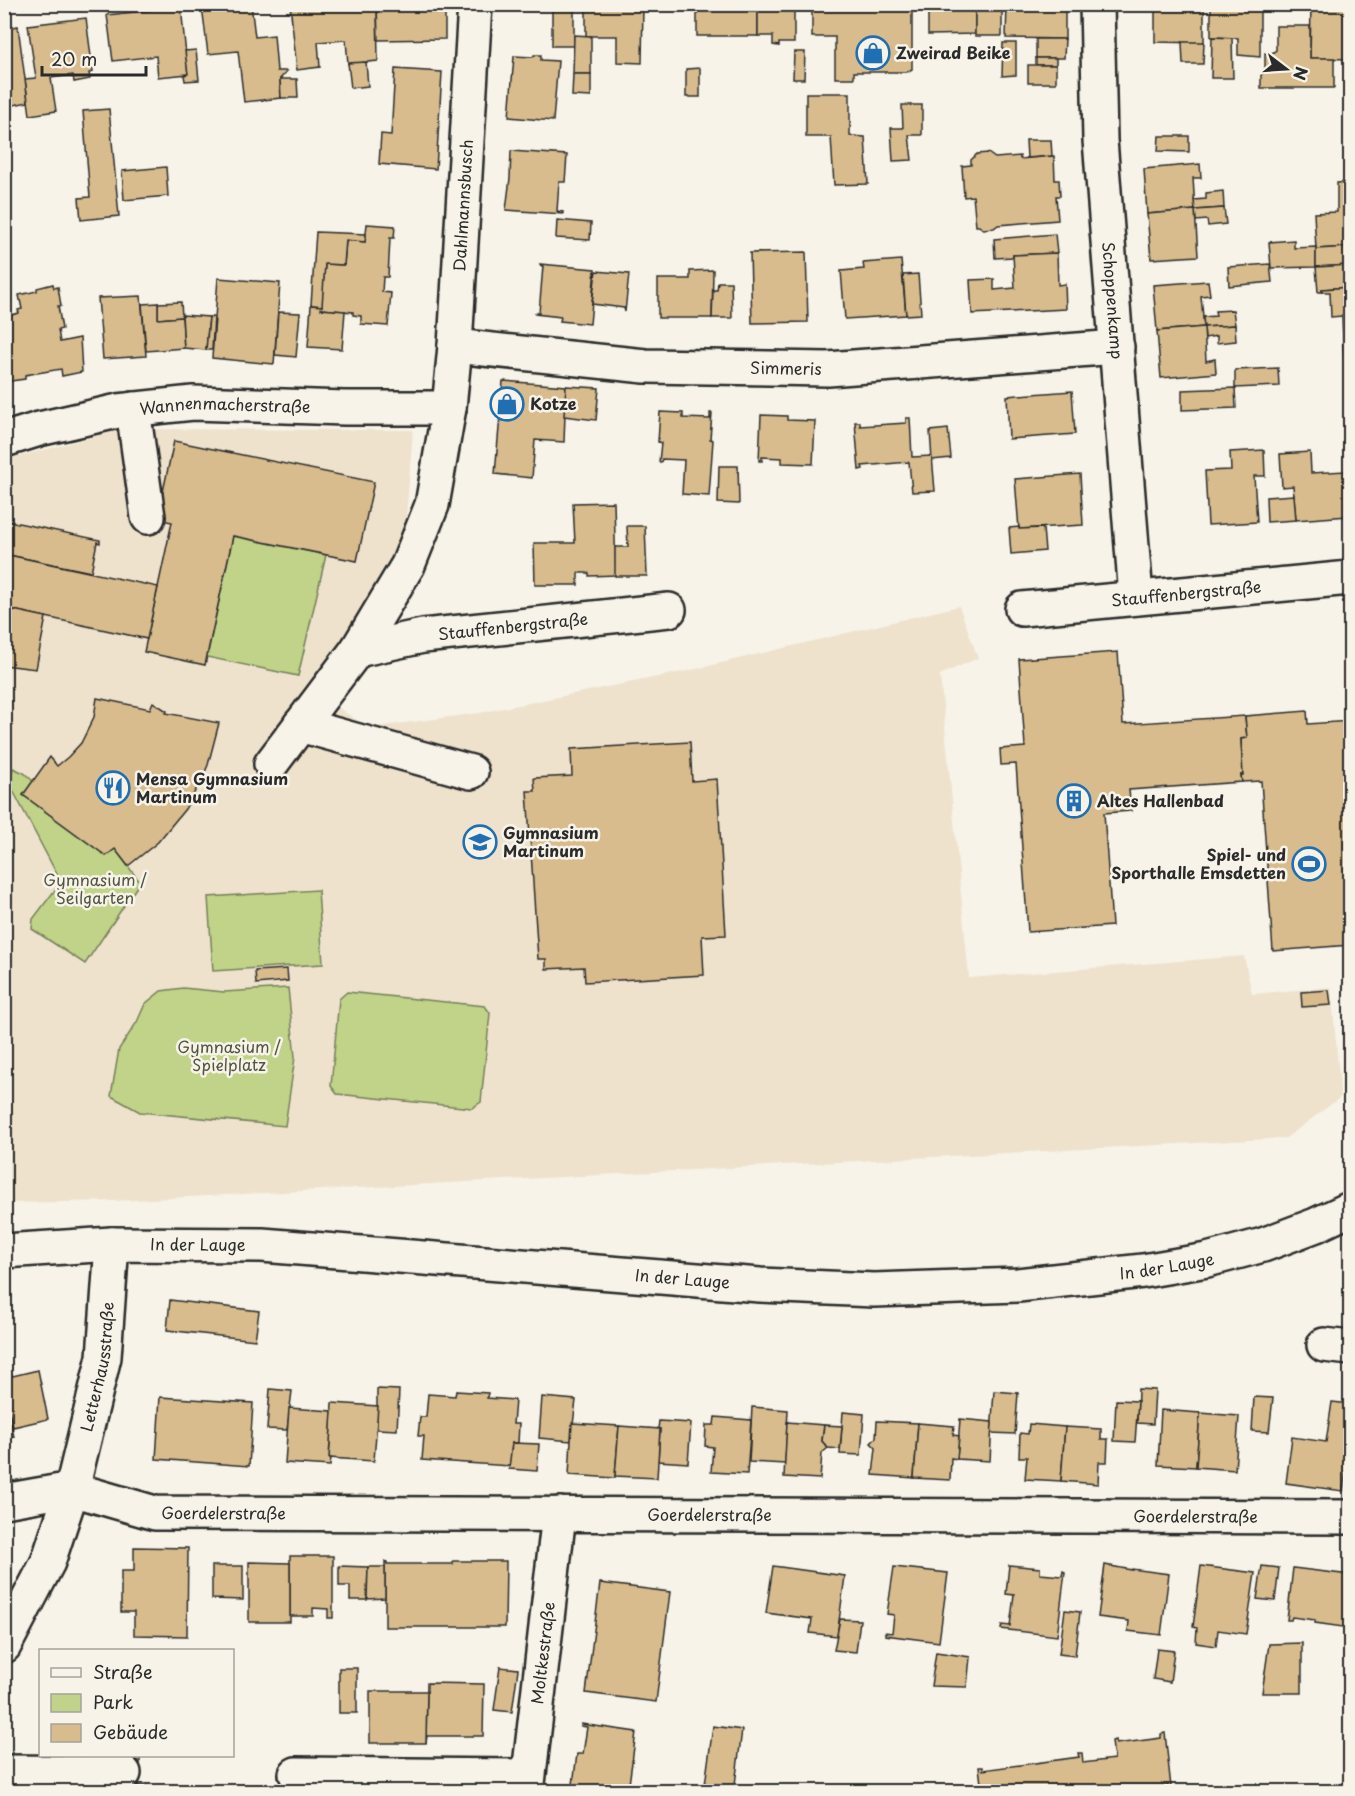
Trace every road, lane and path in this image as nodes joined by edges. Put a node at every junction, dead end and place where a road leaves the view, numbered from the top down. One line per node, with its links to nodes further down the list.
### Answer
1 (475, 4): 3 (street, Dahlmannsbusch)
2 (1097, 4): 4 (street, Schoppenkamp)
3 (455, 345): 4 (street, Simmeris); 5 (street, Dahlmannsbusch)
4 (1117, 347): 10 (street, Schoppenkamp)
5 (449, 408): 6 (street, Wannenmacherstraße); 13 (street)
6 (133, 409): 7 (street, Wannenmacherstraße); 8 (street)
7 (4, 440)
8 (148, 518)
9 (1350, 578): 10 (street, Stauffenbergstraße)
10 (1136, 597): 11 (street, Stauffenbergstraße)
11 (1022, 609)
12 (669, 610): 13 (street, Stauffenbergstraße)
13 (357, 650): 14 (street)
14 (300, 726): 15 (street); 16 (street)
15 (271, 764)
16 (471, 772)
17 (1350, 1209): 18 (street, In der Lauge)
18 (112, 1244): 19 (street, In der Lauge); 20 (street, Letterhausstraße)
19 (4, 1251)
20 (72, 1489): 21 (street); 22 (street, Goerdelerstraße); 24 (street, Letterhausstraße)
21 (4, 1501)
22 (559, 1514): 23 (street, Goerdelerstraße); 28 (street, Moltkestraße)
23 (1350, 1517)
24 (4, 1646)
25 (4, 1772): 26 (street)
26 (124, 1773)
27 (296, 1774): 28 (street)
28 (527, 1784)

